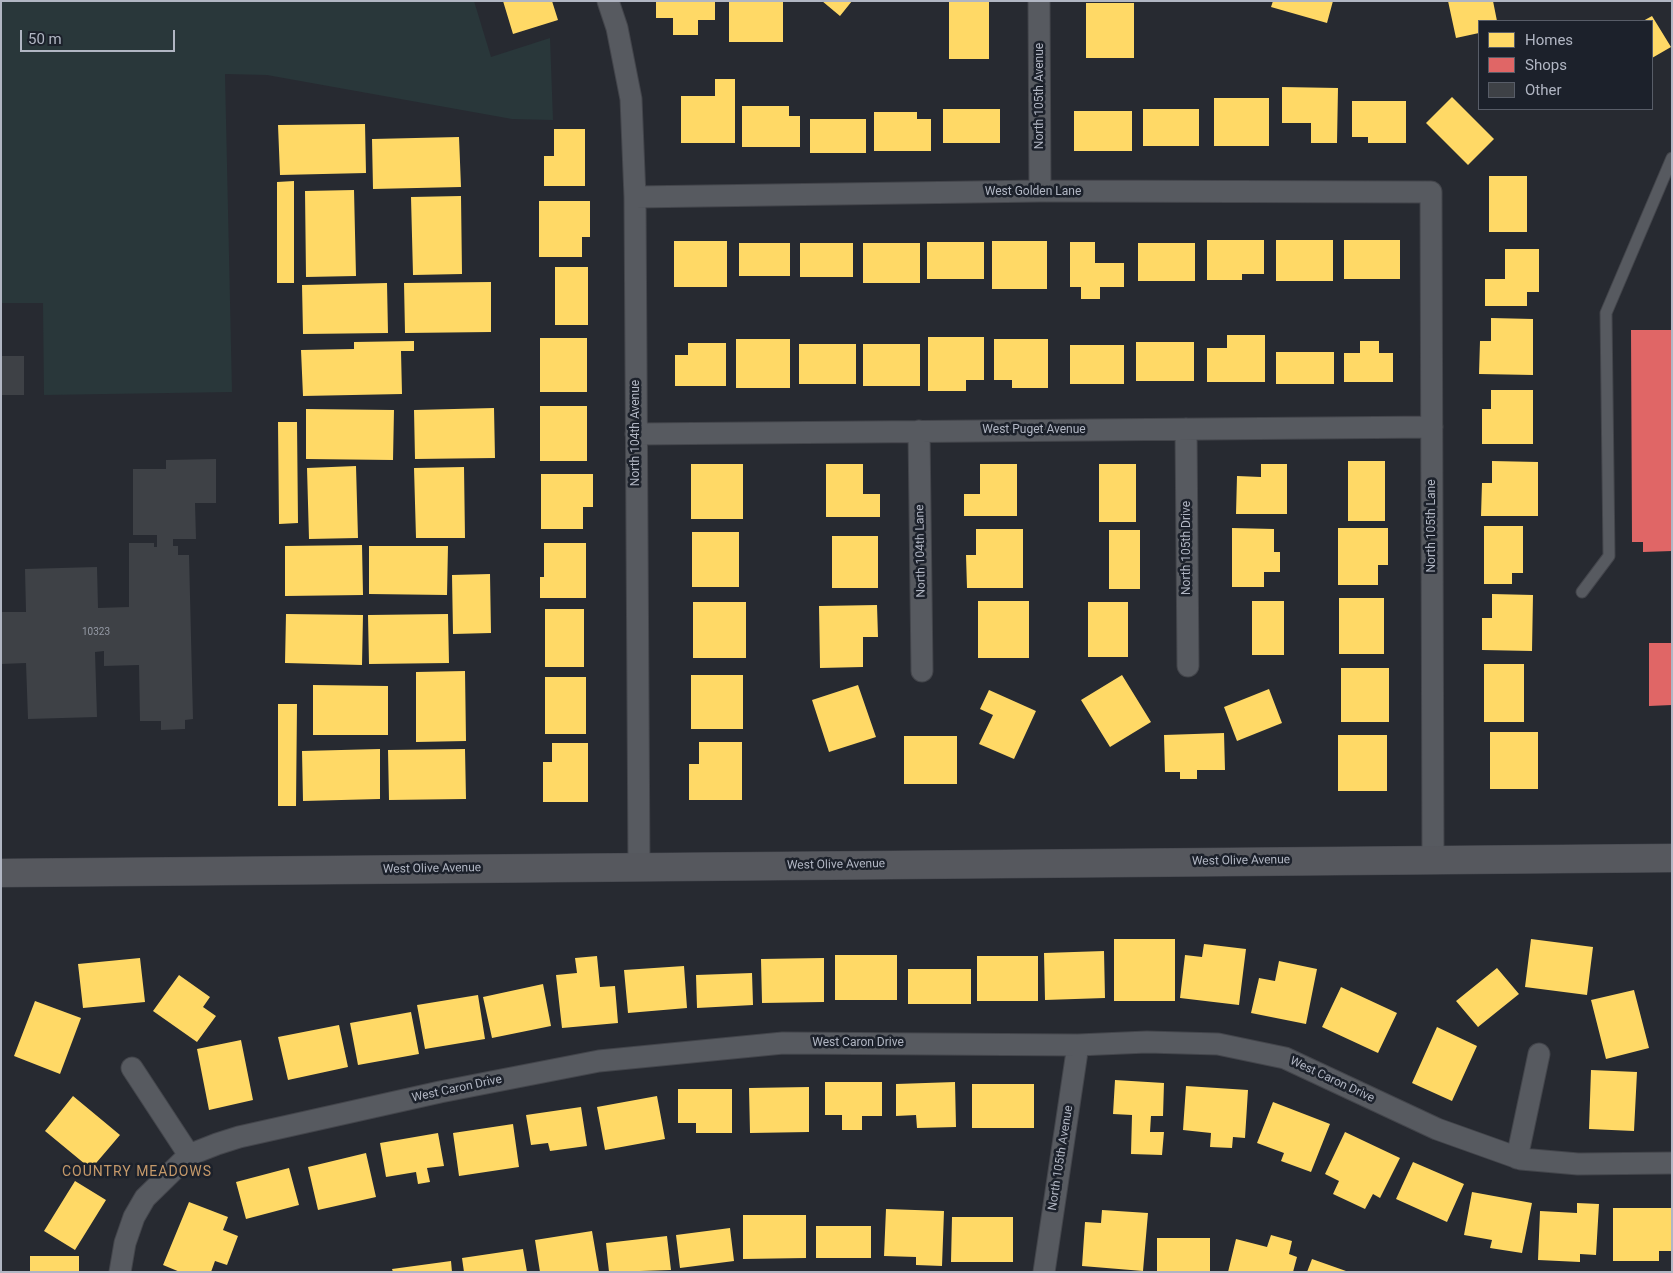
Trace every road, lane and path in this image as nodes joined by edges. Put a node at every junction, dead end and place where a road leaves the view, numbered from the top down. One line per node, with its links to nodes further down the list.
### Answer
1 (608, 1): 6 (street, North 104th Avenue)
2 (1039, 1): 4 (street, North 105th Avenue)
3 (1672, 158): 11 (lane)
4 (1040, 192): 5 (street, West Golden Lane); 6 (street, West Golden Lane)
5 (1431, 192): 7 (street, North 105th Lane)
6 (634, 197): 10 (street, North 104th Avenue)
7 (1432, 428): 8 (street, West Puget Avenue); 15 (street, North 105th Lane)
8 (1186, 429): 9 (street, West Puget Avenue); 12 (street, North 105th Drive)
9 (919, 431): 10 (street, West Puget Avenue); 13 (street, North 104th Lane)
10 (636, 434): 16 (street, North 104th Avenue)
11 (1582, 592)
12 (1188, 666)
13 (922, 671)
14 (1672, 858): 15 (main road, West Olive Avenue)
15 (1433, 860): 16 (main road, West Olive Avenue)
16 (639, 867): 17 (main road, West Olive Avenue)
17 (1, 873)
18 (1078, 1045): 21 (street, West Caron Drive); 22 (street, West Caron Drive); 25 (street, North 105th Avenue)
19 (1539, 1054): 22 (street)
20 (132, 1068): 21 (street)
21 (190, 1155): 24 (street, West Caron Drive)
22 (1517, 1158): 23 (street, West Caron Drive)
23 (1672, 1163)
24 (120, 1272)
25 (1044, 1272)

